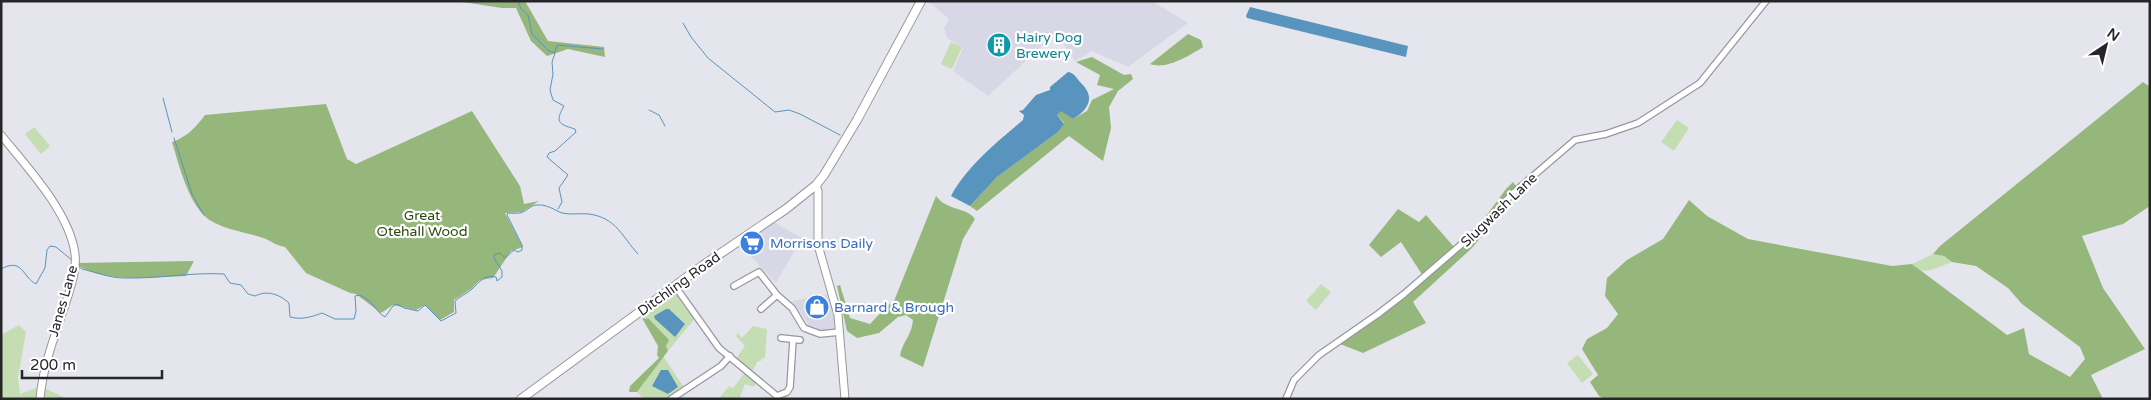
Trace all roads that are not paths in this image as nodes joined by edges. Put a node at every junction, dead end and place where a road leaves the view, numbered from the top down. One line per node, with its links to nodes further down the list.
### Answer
1 (920, 1): 4 (main road, Ditchling Road)
2 (1766, 1): 19 (street, Slugwash Lane)
3 (1, 136): 15 (street, Janes Lane)
4 (816, 185): 5 (main road, Ditchling Road); 9 (street)
5 (675, 286): 13 (street); 16 (main road, Ditchling Road)
6 (734, 286): 7 (street)
7 (777, 295): 8 (street); 9 (street)
8 (762, 309)
9 (840, 332): 18 (street)
10 (781, 338): 11 (street)
11 (793, 340): 12 (street); 14 (street)
12 (800, 340)
13 (730, 356): 14 (street); 17 (street)
14 (777, 397)
15 (40, 399)
16 (521, 399)
17 (671, 399)
18 (844, 399)
19 (1286, 399)

